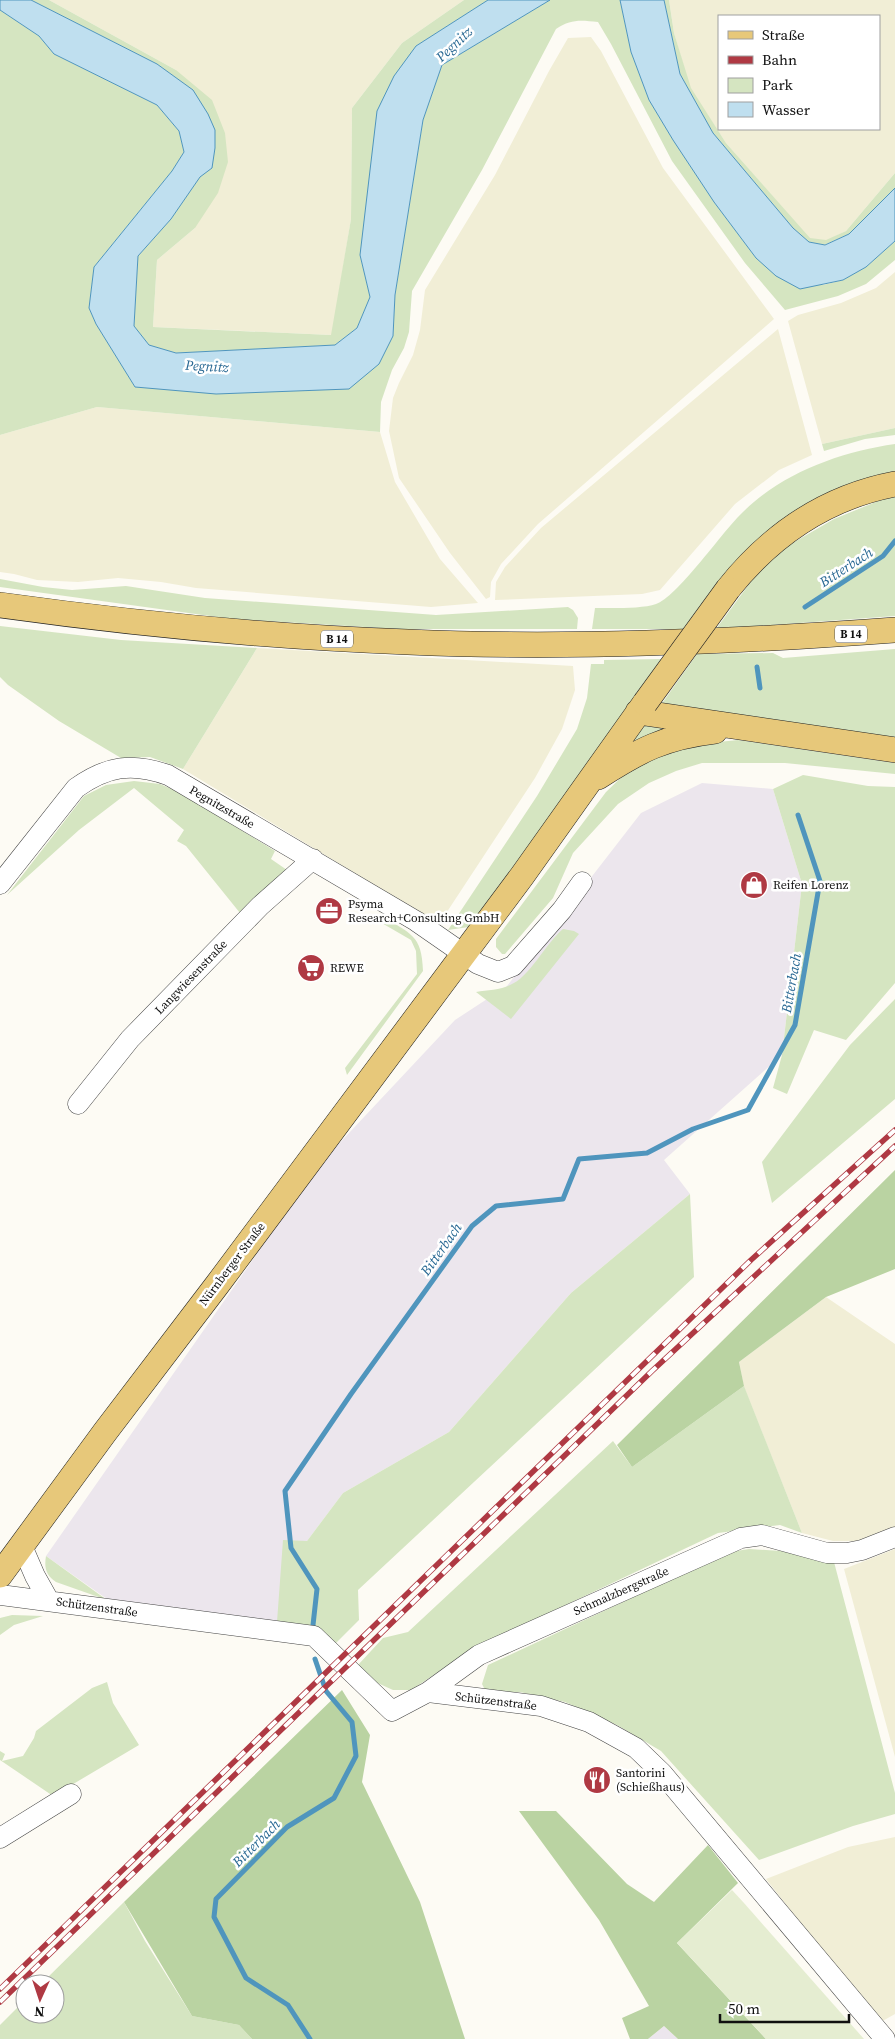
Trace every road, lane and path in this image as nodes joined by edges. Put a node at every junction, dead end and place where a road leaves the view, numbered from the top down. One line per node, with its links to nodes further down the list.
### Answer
1 (895, 484): 4 (main road, Nürnberger Straße, bridge)
2 (0, 605): 3 (main road, B 14)
3 (895, 630)
4 (641, 708): 5 (main road); 7 (main road, Nürnberger Straße)
5 (747, 728): 6 (main road); 7 (main road)
6 (895, 750)
7 (588, 784): 11 (main road, Nürnberger Straße)
8 (313, 859): 10 (street, Pegnitzstraße); 11 (street, Pegnitzstraße); 12 (street, Langwiesenstraße)
9 (582, 882): 11 (street)
10 (0, 884)
11 (464, 954): 14 (main road, Nürnberger Straße)
12 (78, 1104)
13 (895, 1537): 18 (street, Schmalzbergstraße)
14 (22, 1546): 15 (main road, Nürnberger Straße); 17 (street)
15 (0, 1575)
16 (0, 1595): 17 (street, Schützenstraße)
17 (48, 1601): 18 (street, Schützenstraße)
18 (428, 1692): 21 (street, Schützenstraße)
19 (71, 1794): 20 (street)
20 (0, 1838)
21 (885, 2039)

